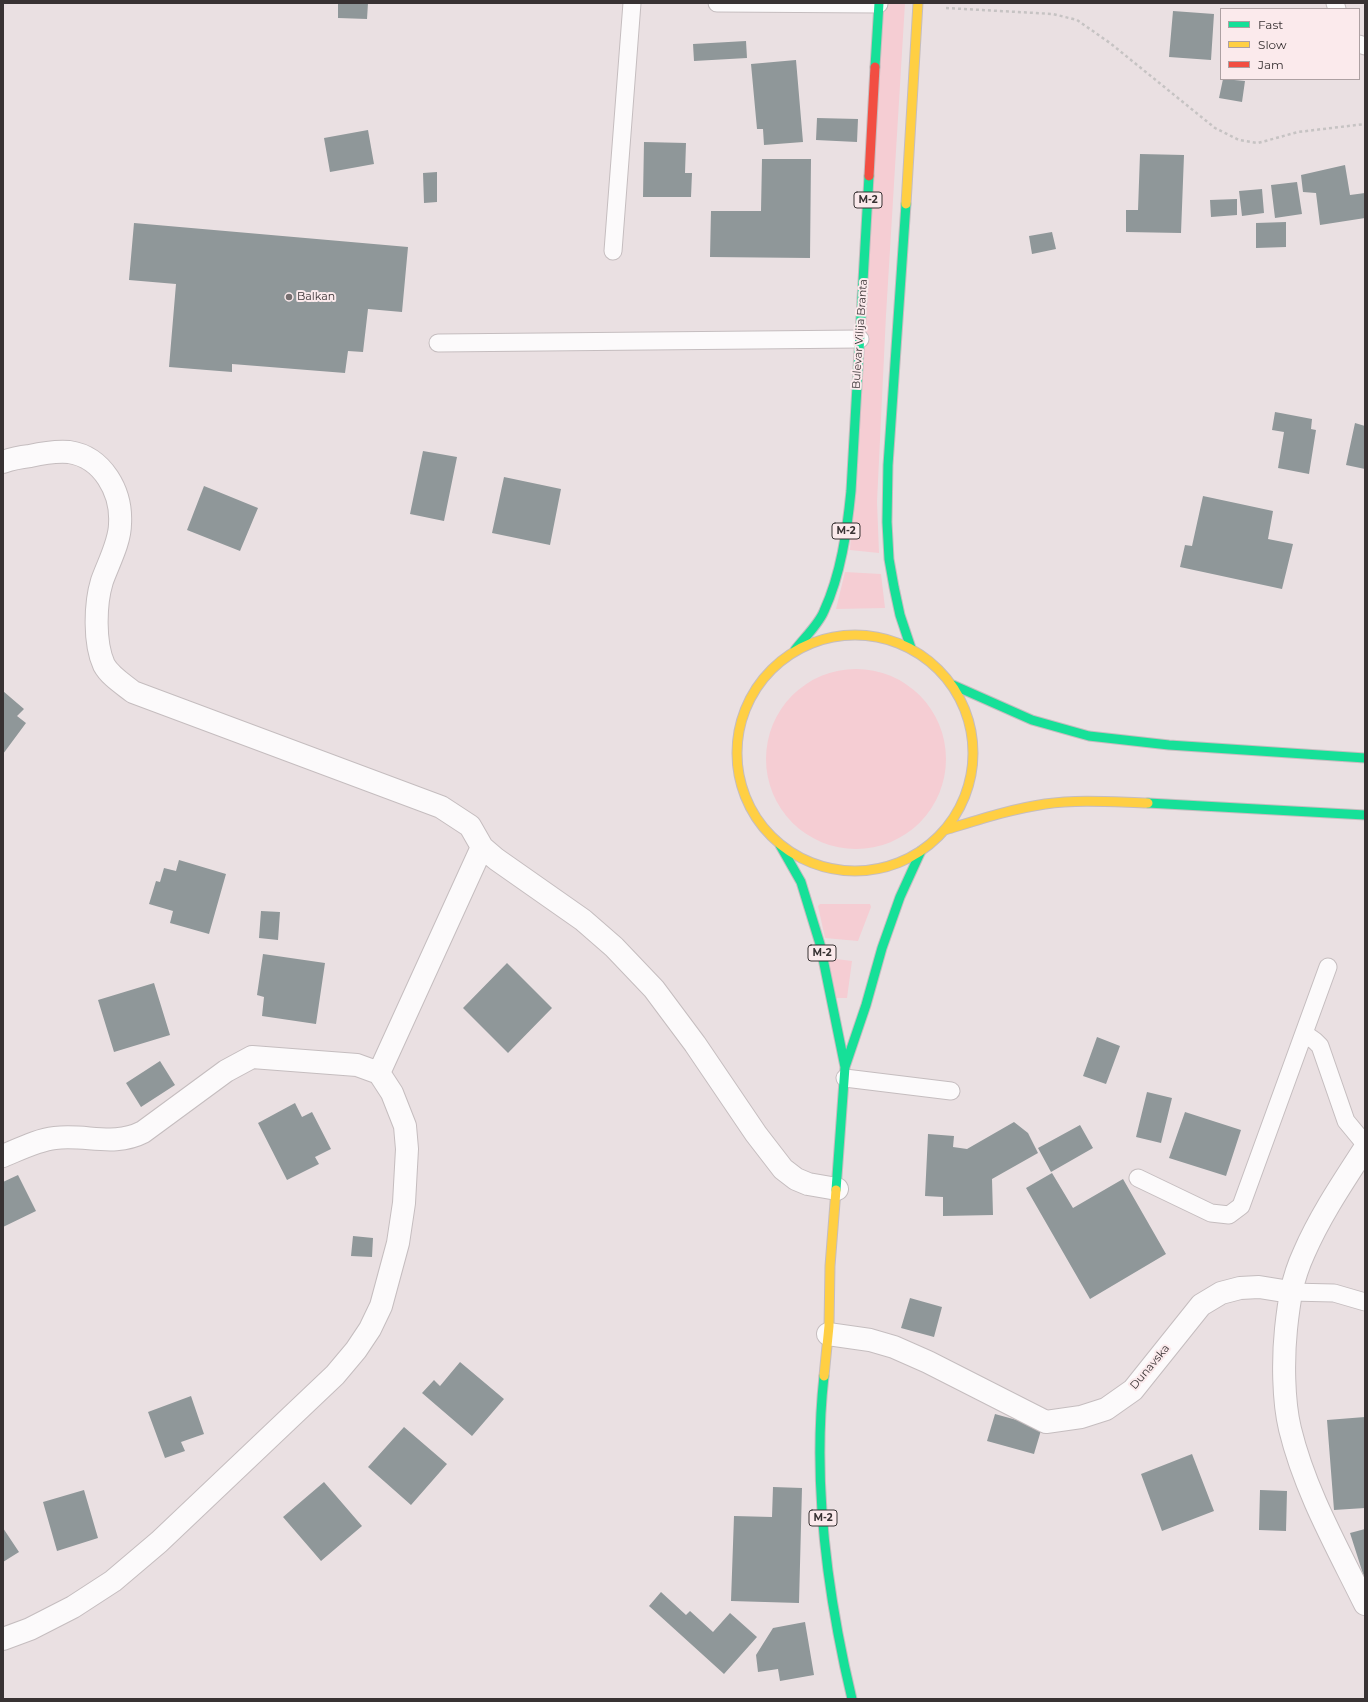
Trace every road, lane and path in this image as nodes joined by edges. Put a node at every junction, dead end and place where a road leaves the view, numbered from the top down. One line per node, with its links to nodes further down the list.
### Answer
1 (632, 3): 7 (lane)
2 (717, 3): 3 (lane)
3 (805, 4): 4 (lane)
4 (879, 4): 8 (main road, Bulevar Vilija Branta / M-2)
5 (917, 5): 6 (path); 11 (main road)
6 (1365, 124)
7 (613, 251)
8 (860, 339): 9 (lane); 12 (main road, Bulevar Vilija Branta / M-2)
9 (438, 343)
10 (3, 462): 18 (street)
11 (911, 648): 12 (main road, M-2); 13 (main road, M-2)
12 (794, 651): 17 (main road, M-2)
13 (953, 685): 14 (main road); 16 (main road, M-2)
14 (1365, 758)
15 (1365, 815): 16 (main road)
16 (945, 830): 19 (main road, M-2)
17 (780, 845): 19 (main road, M-2); 23 (main road, M-2)
18 (482, 847): 22 (street); 29 (street)
19 (921, 851): 23 (main road, M-2)
20 (1328, 967): 21 (lane)
21 (1305, 1034): 25 (lane); 28 (lane)
22 (379, 1073): 27 (street); 34 (street)
23 (845, 1073): 24 (lane); 29 (main road, M-2)
24 (951, 1091)
25 (1365, 1144)
26 (1365, 1148): 30 (street)
27 (3, 1156)
28 (1138, 1178)
29 (837, 1189): 32 (main road, M-2)
30 (1290, 1292): 31 (lane); 32 (street, Dunavska); 33 (street)
31 (1365, 1302)
32 (828, 1334): 35 (main road, M-2)
33 (1365, 1604)
34 (3, 1639)
35 (852, 1699)

